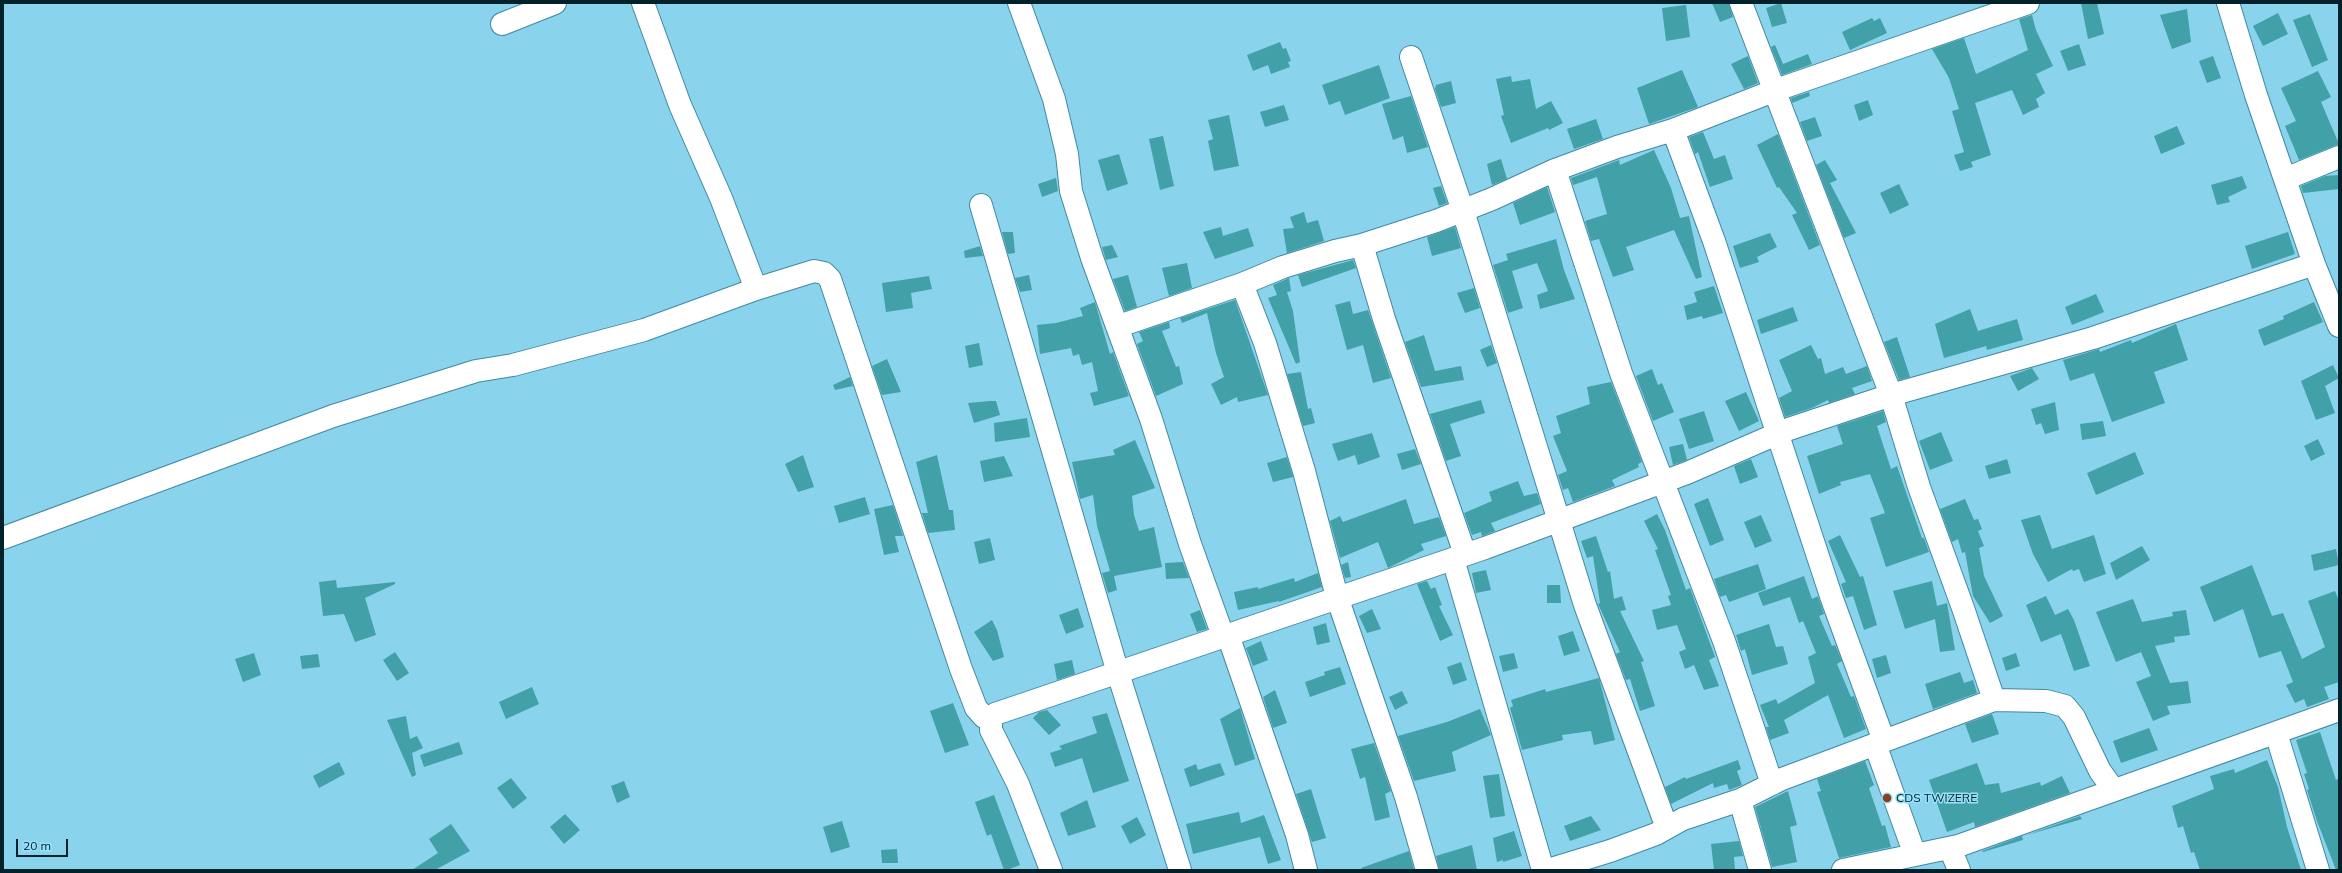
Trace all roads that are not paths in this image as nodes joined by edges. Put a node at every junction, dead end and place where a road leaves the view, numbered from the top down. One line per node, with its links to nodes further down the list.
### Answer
1 (555, 3): 7 (street)
2 (643, 3): 19 (street)
3 (1019, 3): 20 (street)
4 (1741, 3): 9 (street)
5 (2028, 3): 9 (street)
6 (2228, 3): 13 (street)
7 (502, 24)
8 (1411, 57): 15 (street)
9 (1776, 90): 10 (street); 22 (street)
10 (1673, 130): 12 (street); 23 (street)
11 (2339, 157): 13 (street)
12 (1555, 170): 15 (street); 24 (street)
13 (2285, 179): 17 (street)
14 (981, 206): 30 (street)
15 (1463, 211): 16 (street); 25 (street)
16 (1362, 245): 18 (street); 27 (street)
17 (2314, 264): 21 (street); 22 (street)
18 (1242, 284): 20 (street); 28 (street)
19 (756, 289): 26 (street); 33 (street)
20 (1118, 326): 29 (street)
21 (2339, 326)
22 (1891, 395): 23 (street); 31 (street)
23 (1776, 434): 24 (street); 35 (street)
24 (1664, 481): 25 (street); 36 (street)
25 (1559, 519): 27 (street); 39 (street)
26 (3, 538)
27 (1459, 557): 28 (street); 46 (street)
28 (1337, 597): 29 (street); 45 (street)
29 (1226, 635): 30 (street); 44 (street)
30 (1118, 673): 33 (street); 43 (street)
31 (1994, 700): 35 (street); 37 (street)
32 (2339, 710): 34 (street)
33 (991, 720): 42 (street)
34 (2276, 733): 37 (street); 51 (street)
35 (1879, 742): 36 (street); 41 (street)
36 (1772, 784): 38 (street)
37 (2113, 789): 40 (street)
38 (1740, 800): 39 (street); 48 (street)
39 (1666, 828): 47 (street)
40 (1950, 848): 41 (street); 50 (street)
41 (1916, 855): 49 (street)
42 (1051, 870)
43 (1180, 870)
44 (1306, 870)
45 (1427, 870)
46 (1543, 870)
47 (1548, 870)
48 (1760, 870)
49 (1843, 870)
50 (1960, 870)
51 (2318, 870)

